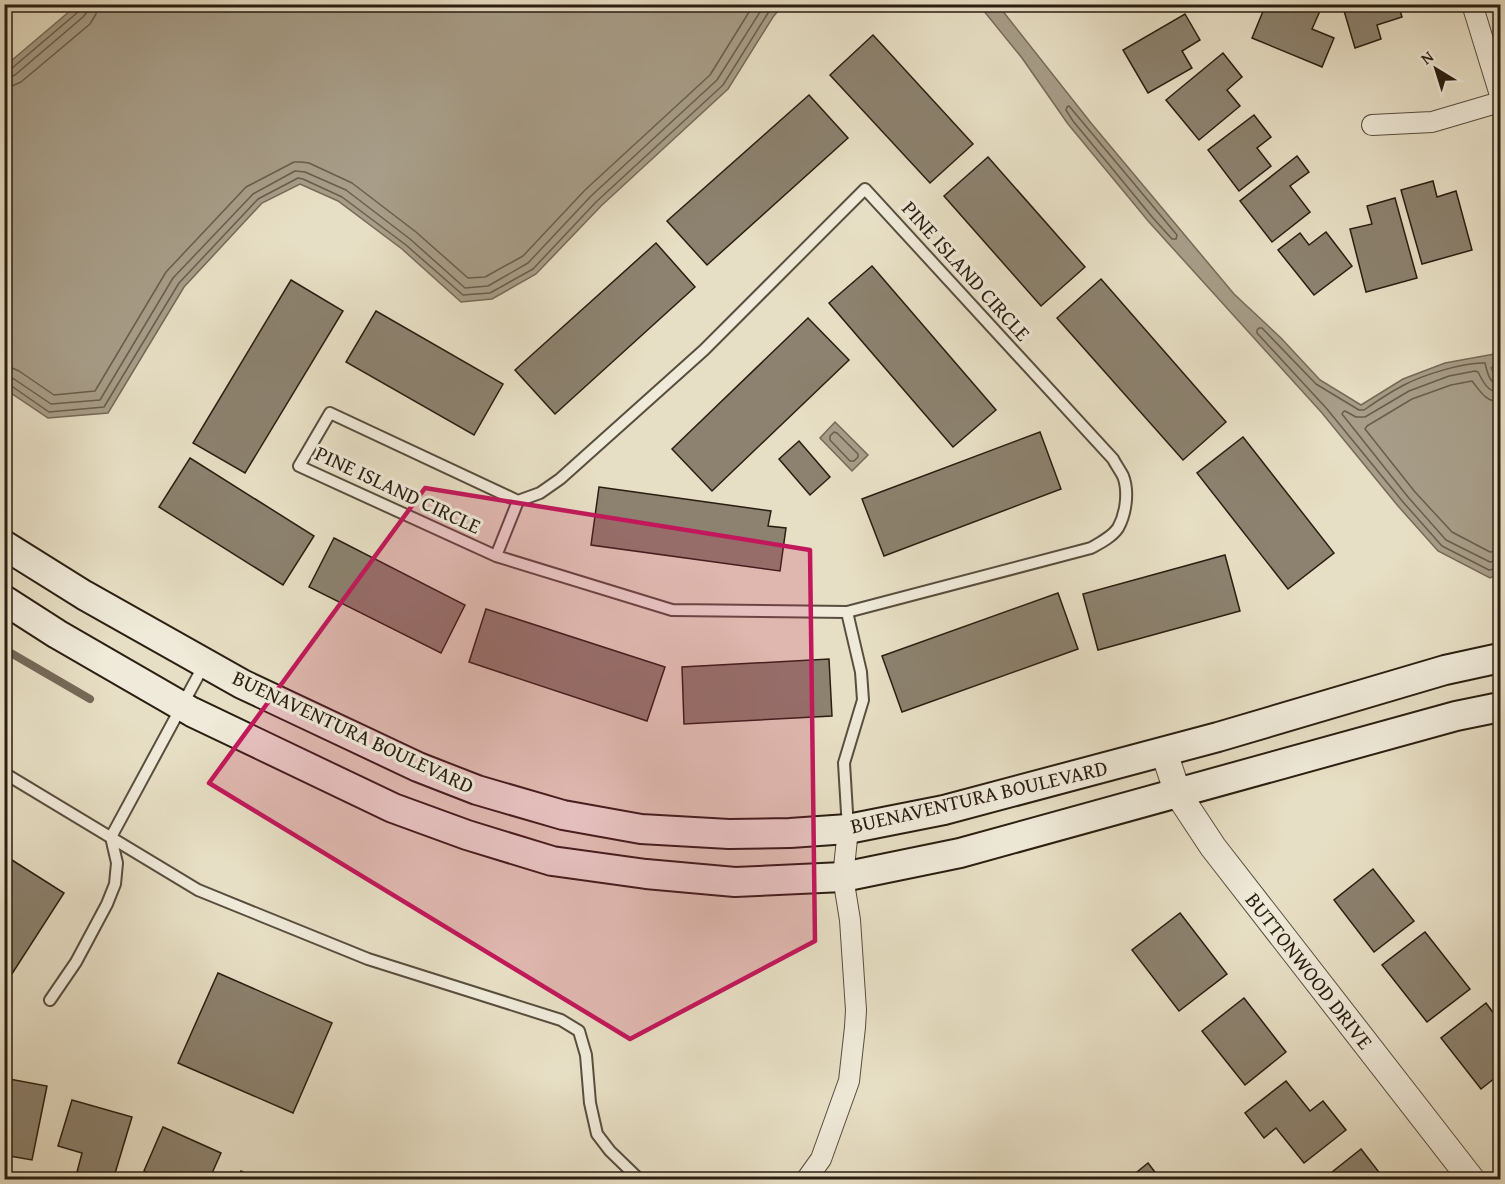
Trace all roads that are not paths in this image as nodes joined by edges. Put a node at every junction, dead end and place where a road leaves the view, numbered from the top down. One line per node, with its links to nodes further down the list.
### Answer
1 (1472, 4): 2 (street)
2 (1500, 96)
3 (1500, 102): 4 (street)
4 (1372, 125)
5 (518, 501): 7 (lane, PINE ISLAND CIRCLE); 7 (lane, PINE ISLAND CIRCLE); 9 (lane, PINE ISLAND CIRCLE)
6 (4, 545): 11 (main road, BUENAVENTURA BOULEVARD)
7 (496, 556): 9 (lane, PINE ISLAND CIRCLE)
8 (4, 600): 12 (main road)
9 (847, 612): 17 (lane)
10 (1500, 658): 14 (main road, BUENAVENTURA BOULEVARD)
11 (205, 663): 12 (lane); 17 (main road, BUENAVENTURA BOULEVARD)
12 (182, 706): 18 (lane); 19 (main road)
13 (1500, 707): 16 (main road)
14 (1164, 752): 16 (street, BUTTONWOOD DRIVE); 17 (main road, BUENAVENTURA BOULEVARD)
15 (4, 773): 18 (lane)
16 (1178, 794): 19 (main road); 23 (street, BUTTONWOOD DRIVE)
17 (849, 829): 19 (street)
18 (111, 837): 20 (lane); 21 (lane)
19 (843, 877): 22 (street)
20 (50, 1000)
21 (640, 1179)
22 (806, 1179)
23 (1472, 1179)

